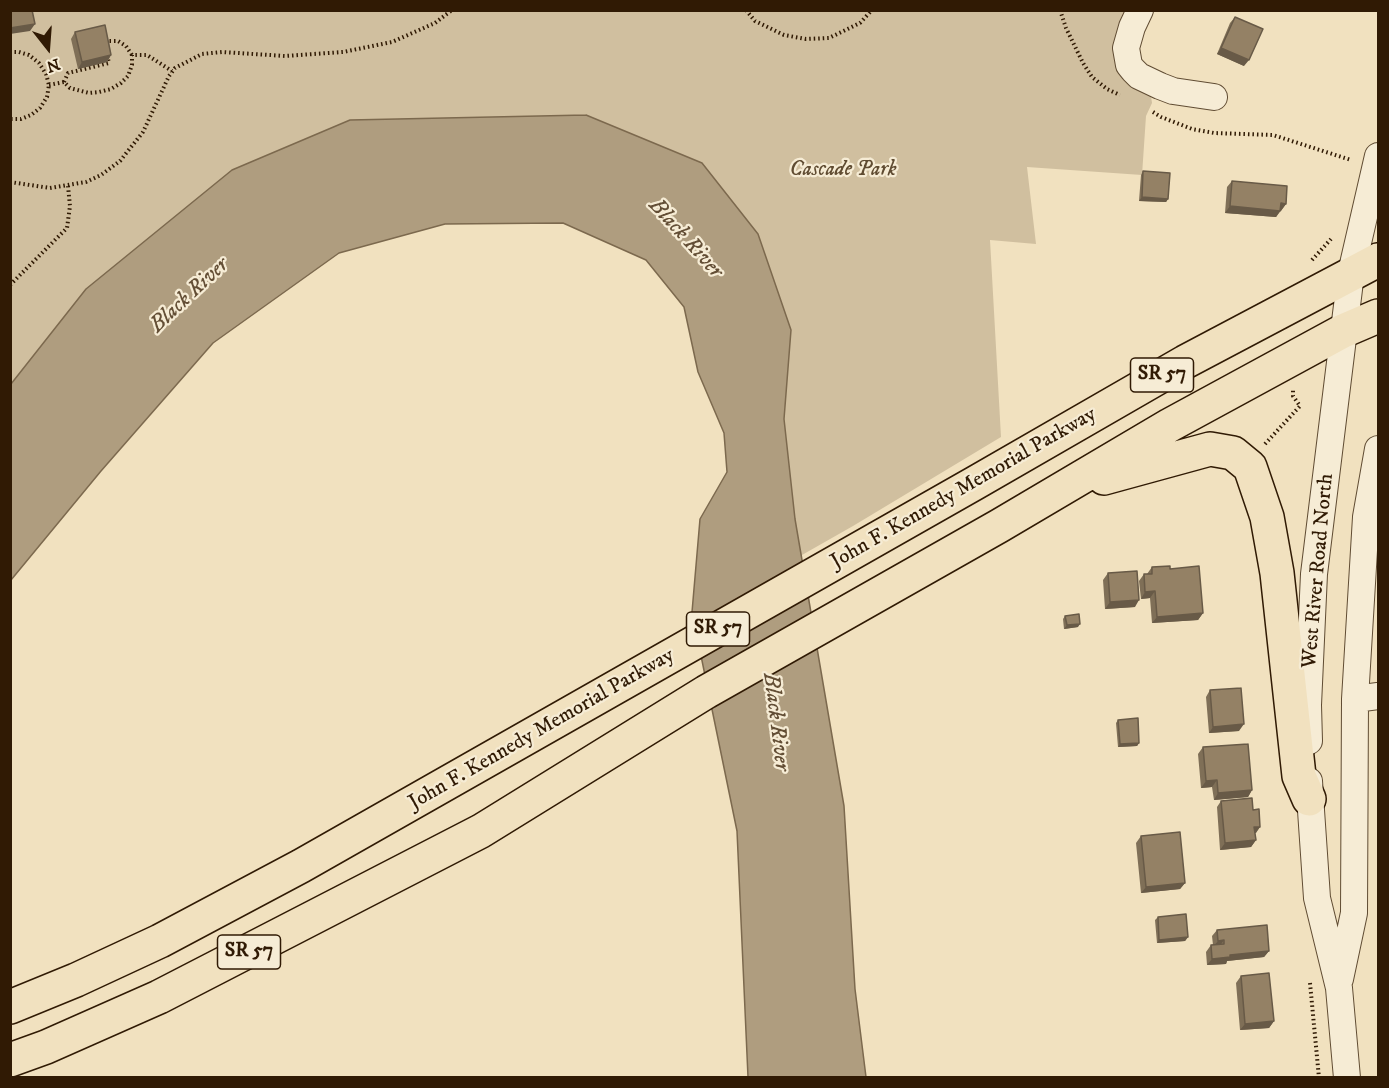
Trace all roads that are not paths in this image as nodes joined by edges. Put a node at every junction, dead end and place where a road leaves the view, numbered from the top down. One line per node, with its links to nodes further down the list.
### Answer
1 (1140, 10): 2 (street)
2 (1214, 97)
3 (1378, 156): 4 (street, West River Road North)
4 (1365, 266): 6 (street, West River Road North); 12 (highway, John F. Kennedy Memorial Parkway / SR 57)
5 (1378, 316): 6 (highway, SR 57)
6 (1343, 331): 8 (highway, SR 57); 10 (street, West River Road North)
7 (1378, 448): 9 (street, West River Road North)
8 (1056, 492): 10 (highway); 13 (highway, SR 57)
9 (1366, 697): 11 (street, West River Road North)
10 (1309, 799): 11 (street, West River Road North)
11 (1339, 988): 14 (street, West River Road North)
12 (10, 1007)
13 (10, 1060)
14 (1347, 1077)

